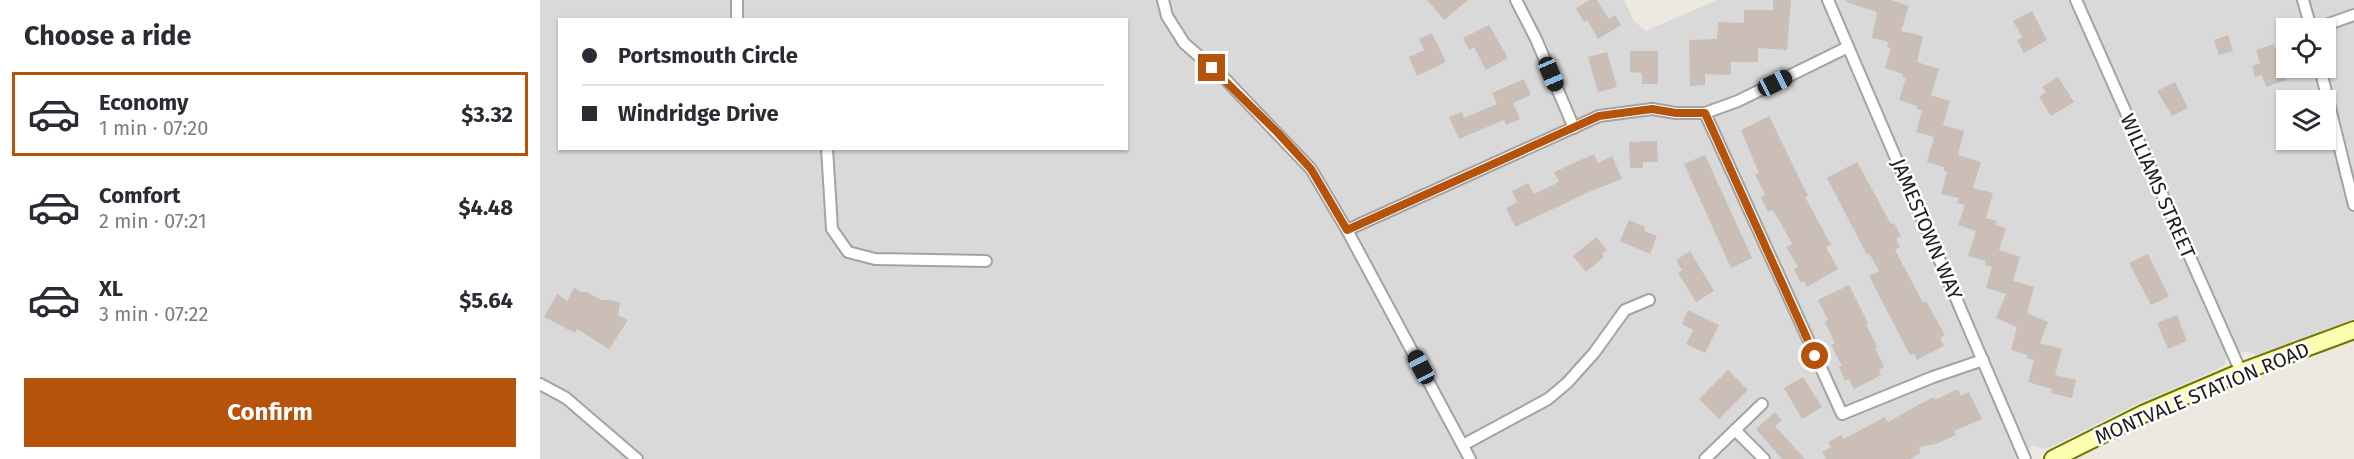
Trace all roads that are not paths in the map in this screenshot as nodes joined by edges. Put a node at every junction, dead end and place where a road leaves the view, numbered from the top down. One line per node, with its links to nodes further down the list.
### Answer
1 (737, 0): 8 (street)
2 (1163, 0): 17 (street)
3 (1516, 0): 14 (street)
4 (1828, 0): 11 (street, JAMESTOWN WAY)
5 (2076, 0): 22 (street, WILLIAMS STREET)
6 (2303, 0): 9 (street)
7 (2354, 15): 10 (street)
8 (737, 18)
9 (2308, 18)
10 (2336, 21)
11 (1848, 47): 13 (street); 21 (street, JAMESTOWN WAY)
12 (2322, 78): 16 (street)
13 (1705, 113): 14 (street); 21 (street)
14 (1574, 128): 17 (street)
15 (827, 150): 18 (street)
16 (2354, 204)
17 (1347, 230): 26 (street)
18 (986, 261)
19 (1648, 300): 26 (street)
20 (2354, 330): 22 (street, MONTVALE STATION ROAD)
21 (1983, 360): 31 (street, JAMESTOWN WAY)
22 (2241, 372): 32 (street, MONTVALE STATION ROAD)
23 (540, 384): 27 (street)
24 (1762, 404): 25 (street)
25 (1735, 430): 29 (street); 30 (street)
26 (1463, 445): 28 (street)
27 (637, 459)
28 (1470, 459)
29 (1705, 459)
30 (1764, 459)
31 (2025, 459)
32 (2053, 459)

